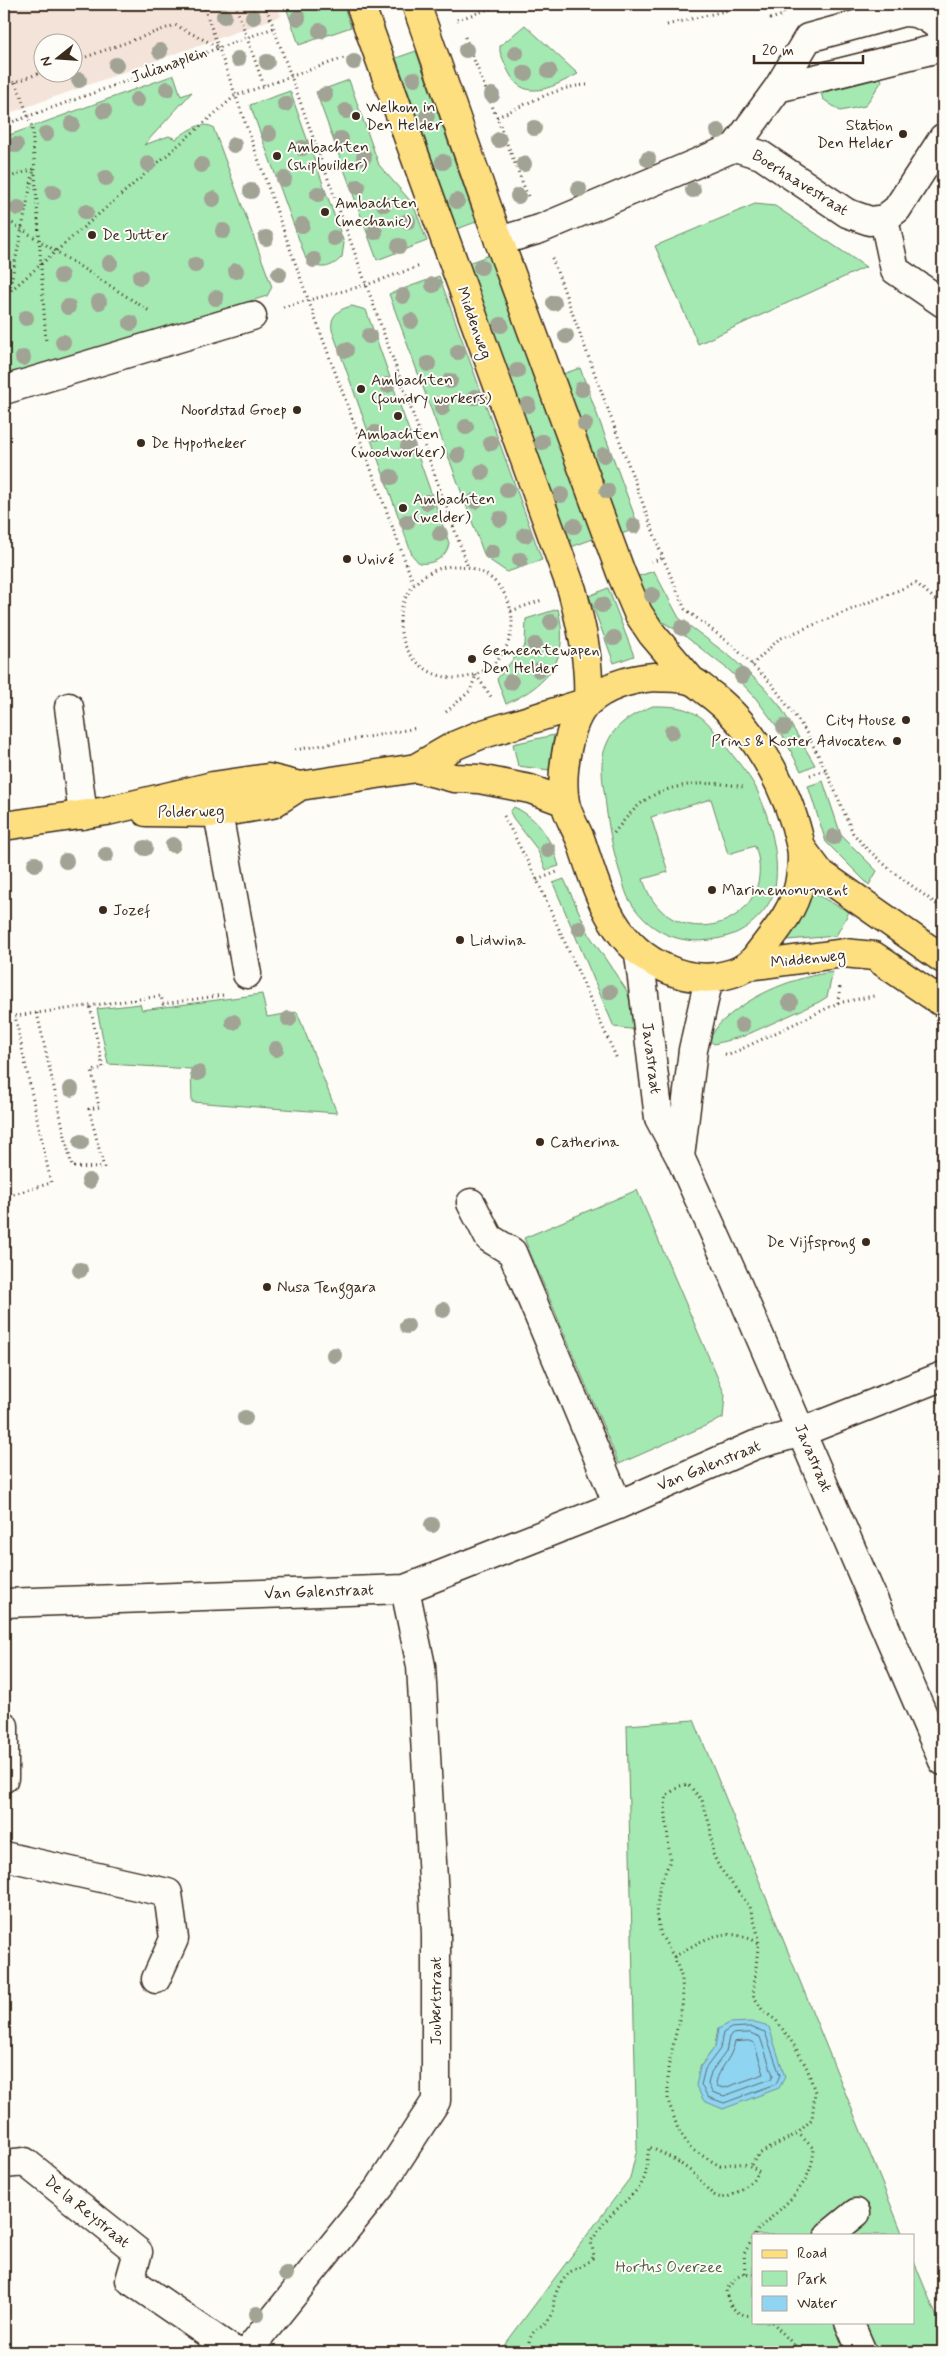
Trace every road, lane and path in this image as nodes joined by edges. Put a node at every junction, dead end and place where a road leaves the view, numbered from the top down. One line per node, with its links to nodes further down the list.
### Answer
1 (203, 4): 18 (path)
2 (235, 4): 17 (path)
3 (265, 4): 13 (path)
4 (360, 4): 52 (main road, Middenweg)
5 (416, 4): 39 (main road)
6 (504, 4): 14 (path)
7 (664, 4): 8 (path)
8 (684, 4)
9 (753, 4): 12 (path)
10 (781, 4): 11 (path)
11 (784, 14)
12 (667, 25)
13 (274, 28): 17 (path); 40 (path)
14 (461, 28)
15 (943, 30): 26 (street, Boerhaavestraat)
16 (464, 36): 29 (path)
17 (247, 38): 18 (path); 25 (path)
18 (219, 47): 20 (path, Julianaplein); 27 (path); 28 (path, Julianaplein)
19 (943, 47): 26 (street)
20 (82, 58)
21 (32, 76): 22 (path)
22 (16, 82): 24 (path); 28 (path)
23 (590, 85): 29 (path)
24 (4, 86)
25 (264, 86)
26 (778, 88): 32 (street, Boerhaavestraat)
27 (236, 96): 33 (path); 41 (path)
28 (28, 116): 30 (path, Julianaplein); 33 (path)
29 (497, 117): 37 (path)
30 (4, 125)
31 (943, 138): 36 (street)
32 (735, 147): 36 (street, Boerhaavestraat); 37 (street, Boerhaavestraat)
33 (34, 169): 34 (path); 38 (path)
34 (4, 179)
35 (4, 218): 38 (path)
36 (884, 219): 42 (street)
37 (540, 229): 39 (street, Boerhaavestraat); 50 (path)
38 (40, 241): 44 (path); 45 (path)
39 (499, 241): 51 (main road)
40 (366, 285): 41 (path); 47 (path)
41 (308, 299): 48 (path)
42 (943, 303)
43 (252, 316): 44 (street)
44 (188, 336): 45 (street)
45 (49, 378): 46 (street)
46 (4, 390)
47 (468, 567): 48 (path); 48 (path)
48 (414, 585)
49 (943, 606): 50 (path)
50 (752, 665): 55 (path)
51 (692, 681): 52 (main road); 57 (main road)
52 (588, 702): 54 (main road, Polderweg); 59 (main road)
53 (69, 707): 60 (street)
54 (416, 768): 56 (main road, Polderweg); 58 (main road, Polderweg)
55 (826, 770): 57 (path); 66 (path)
56 (510, 785): 59 (main road, Polderweg); 65 (path)
57 (780, 785): 63 (main road); 64 (path)
58 (300, 786): 60 (main road, Polderweg); 61 (main road, Polderweg)
59 (565, 802): 64 (main road)
60 (95, 813): 61 (main road, Polderweg); 62 (main road, Polderweg)
61 (218, 814): 70 (street)
62 (4, 826)
63 (802, 849): 68 (main road); 69 (main road)
64 (585, 856): 65 (path); 67 (main road)
65 (537, 880): 76 (path)
66 (943, 909)
67 (639, 954): 71 (main road); 78 (street, Javastraat)
68 (943, 959)
69 (749, 966): 71 (main road, Middenweg); 73 (main road, Middenweg)
70 (246, 974): 74 (path)
71 (709, 978): 78 (street, Javastraat)
72 (838, 1003): 77 (path)
73 (943, 1003)
74 (90, 1006): 75 (path); 75 (path)
75 (37, 1013): 79 (path)
76 (605, 1032)
77 (729, 1055)
78 (680, 1157): 82 (street, Javastraat)
79 (4, 1198)
80 (471, 1203): 83 (street)
81 (943, 1376): 82 (street, Van Galenstraat)
82 (802, 1432): 83 (street, Van Galenstraat); 87 (street, Javastraat)
83 (618, 1505): 84 (street, Van Galenstraat)
84 (405, 1588): 85 (street, Van Galenstraat); 107 (street, Joubertstraat)
85 (4, 1604)
86 (4, 1726): 88 (street)
87 (943, 1761)
88 (4, 1778)
89 (4, 1856): 92 (street)
90 (759, 1943): 91 (path); 91 (path); 93 (path)
91 (674, 1957): 95 (path)
92 (156, 1979)
93 (798, 2133): 95 (path); 97 (path)
94 (4, 2164): 106 (street, De la Reystraat)
95 (751, 2164): 108 (path)
96 (856, 2213): 98 (street)
97 (755, 2234)
98 (830, 2234)
99 (752, 2240): 100 (path)
100 (745, 2273): 101 (path); 102 (path)
101 (752, 2275)
102 (752, 2316)
103 (774, 2324): 105 (path)
104 (850, 2324): 111 (street)
105 (794, 2345): 109 (path); 110 (path)
106 (236, 2352)
107 (247, 2352)
108 (528, 2352)
109 (787, 2352)
110 (802, 2352)
111 (862, 2352)

